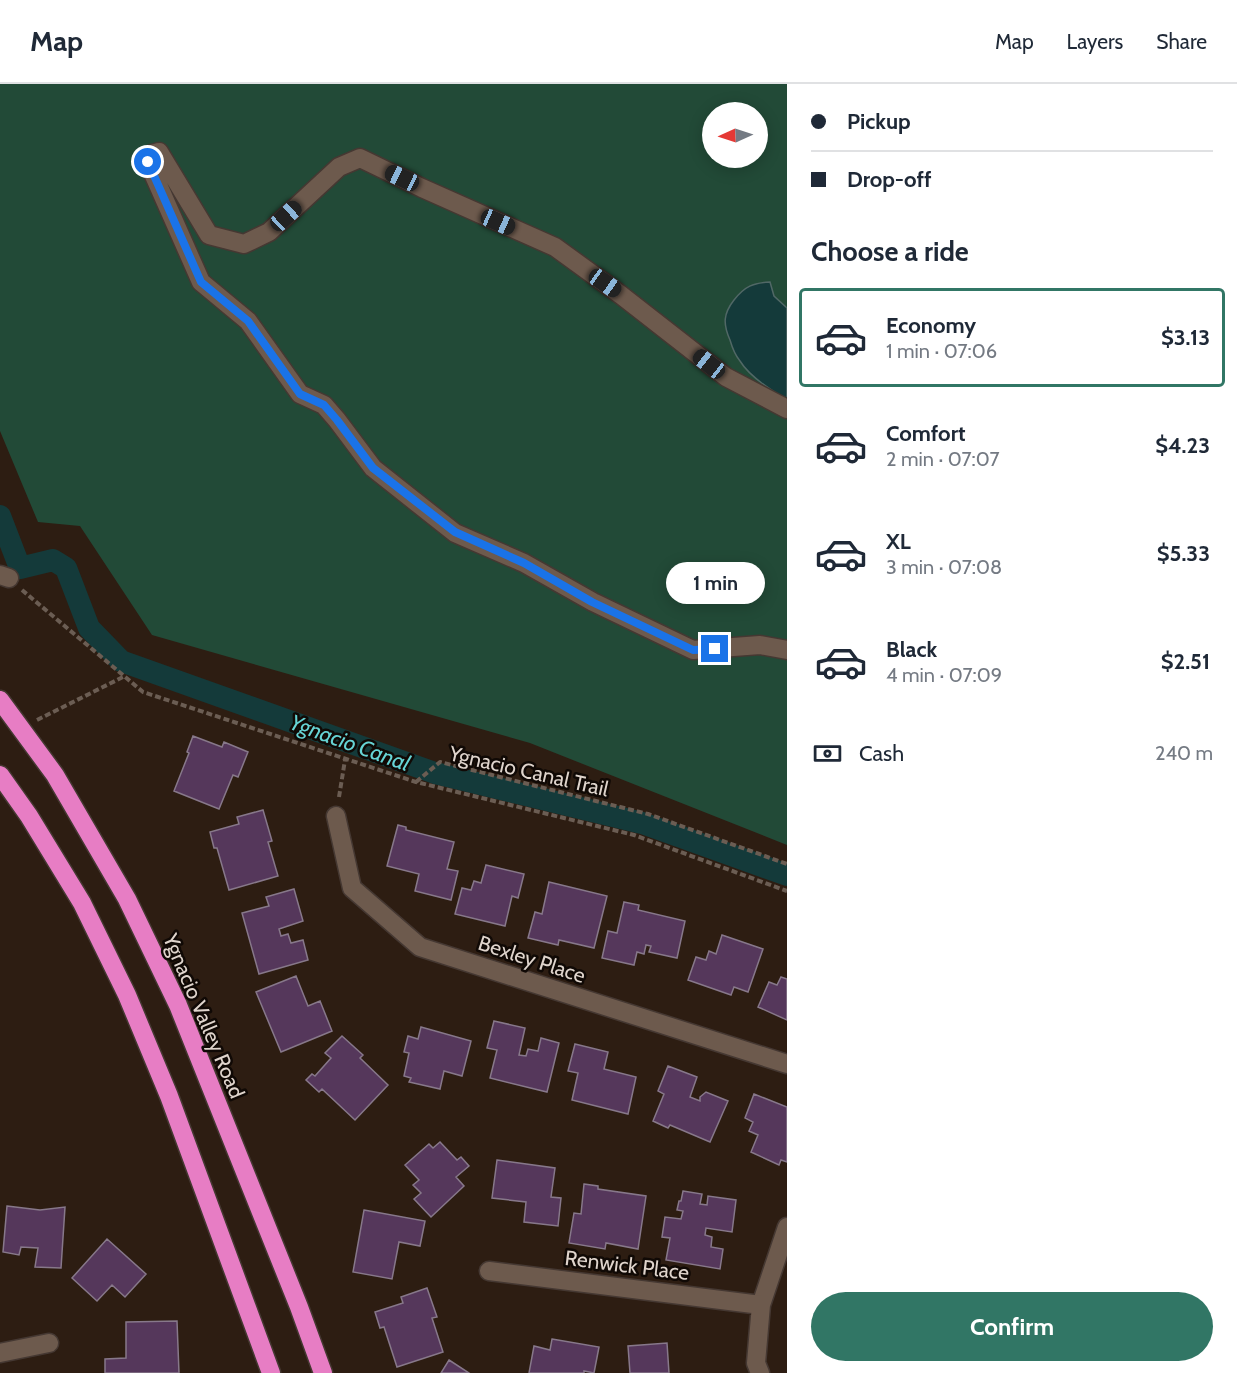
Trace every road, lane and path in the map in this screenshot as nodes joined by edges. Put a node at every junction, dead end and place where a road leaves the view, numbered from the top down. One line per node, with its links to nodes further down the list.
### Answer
1 (787, 409): 3 (street)
2 (4, 576): 4 (path)
3 (787, 650)
4 (125, 676): 6 (path); 7 (path)
5 (0, 700): 6 (highway, Ygnacio Valley Road)
6 (21, 728): 20 (highway, Ygnacio Valley Road)
7 (345, 760): 9 (path); 10 (path)
8 (0, 775): 19 (highway)
9 (416, 782): 11 (path, Ygnacio Canal Trail); 12 (path)
10 (336, 816): 13 (street, Bexley Place)
11 (787, 864)
12 (787, 891)
13 (787, 1064)
14 (787, 1227): 16 (street)
15 (489, 1271): 16 (street, Renwick Place)
16 (761, 1305): 21 (street)
17 (50, 1343): 18 (street)
18 (0, 1353)
19 (272, 1373)
20 (323, 1373)
21 (760, 1373)

